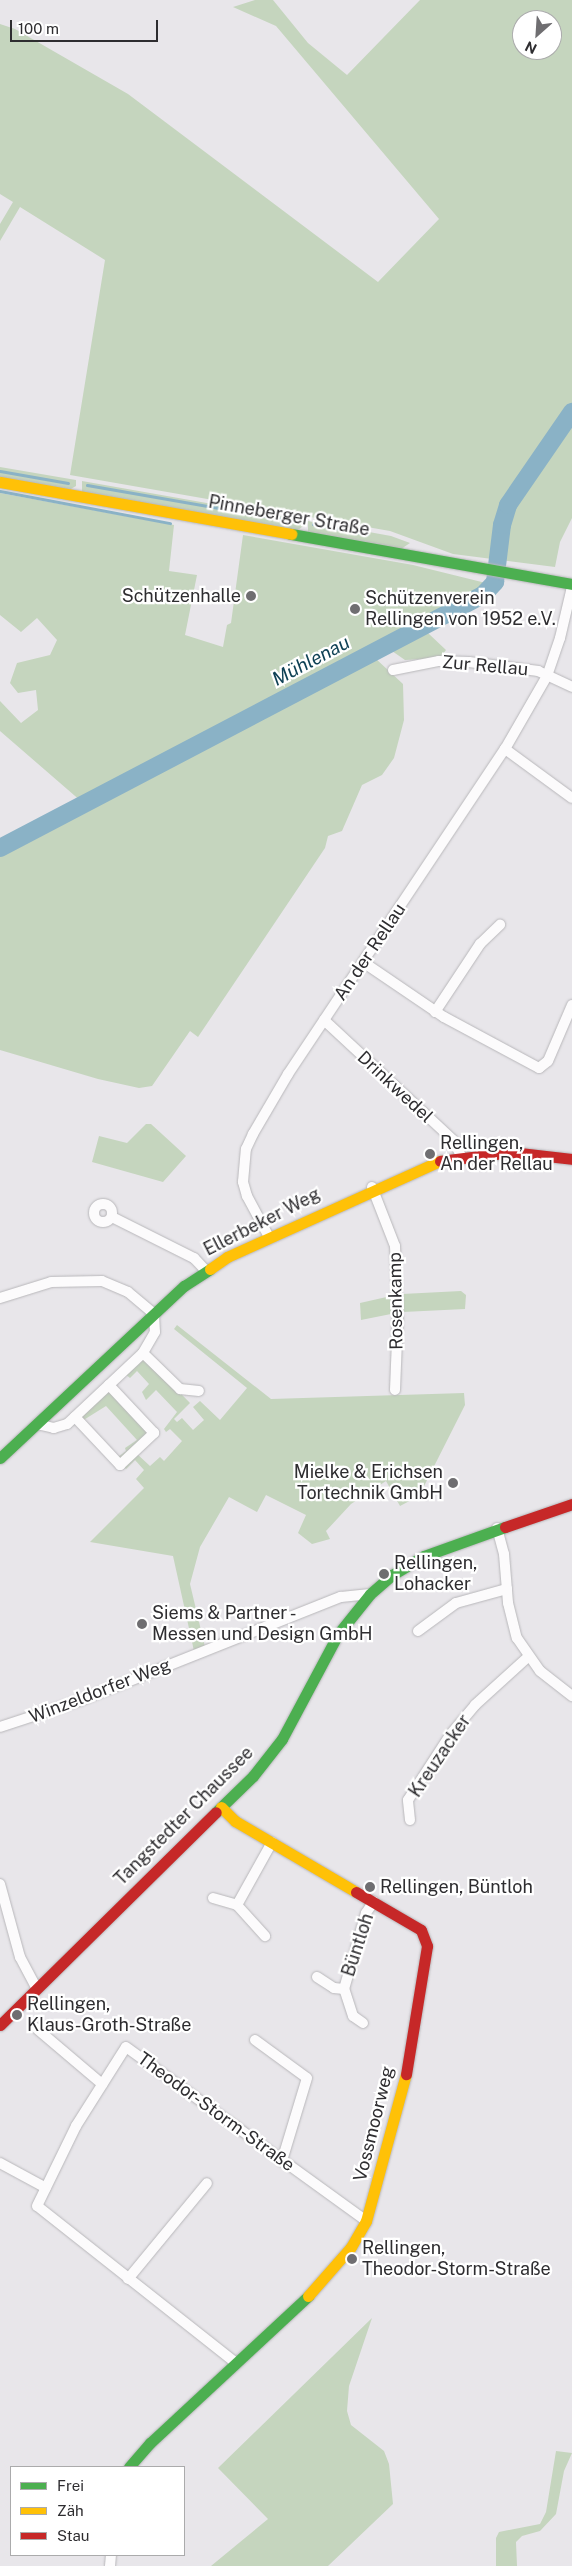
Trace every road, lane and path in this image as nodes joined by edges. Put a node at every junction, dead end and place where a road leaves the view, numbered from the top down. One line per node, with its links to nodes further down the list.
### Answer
1 (0, 482): 2 (street, Pinneberger Straße)
2 (572, 585): 4 (street, An der Rellau)
3 (393, 670): 4 (street, Zur Rellau)
4 (547, 676): 5 (street); 6 (street, An der Rellau)
5 (572, 687)
6 (505, 749): 7 (street); 9 (street, An der Rellau)
7 (572, 798)
8 (500, 925): 11 (street)
9 (363, 962): 11 (street); 12 (street, An der Rellau)
10 (572, 1005): 11 (street)
11 (435, 1012)
12 (324, 1020): 13 (street, Drinkwedel); 17 (street, An der Rellau)
13 (461, 1156): 14 (street, Ellerbeker Weg); 15 (street, Ellerbeker Weg)
14 (572, 1160)
15 (372, 1187): 17 (street, Ellerbeker Weg); 23 (street, Rosenkamp)
16 (112, 1217): 18 (street)
17 (269, 1237): 18 (street, Ellerbeker Weg)
18 (205, 1270): 20 (street, Ellerbeker Weg)
19 (0, 1298): 20 (street)
20 (154, 1314): 21 (street); 26 (street, Ellerbeker Weg)
21 (144, 1353): 22 (street); 24 (street)
22 (109, 1385): 25 (street); 25 (street)
23 (395, 1390)
24 (199, 1391)
25 (75, 1417): 26 (street)
26 (37, 1424): 27 (street, Ellerbeker Weg)
27 (0, 1458)
28 (572, 1504): 29 (street, Tangstedter Chaussee)
29 (497, 1528): 30 (street); 31 (street, Tangstedter Chaussee)
30 (507, 1589): 32 (street); 33 (street)
31 (370, 1594): 35 (street, Winzeldorfer Weg); 36 (street, Tangstedter Chaussee)
32 (418, 1631)
33 (528, 1657): 34 (street); 37 (street, Kreuzacker)
34 (572, 1696)
35 (0, 1726)
36 (221, 1807): 38 (street, Vossmoorweg); 45 (street, Tangstedter Chaussee)
37 (410, 1820)
38 (272, 1842): 41 (street, Vossmoorweg); 42 (street)
39 (0, 1884): 45 (street)
40 (213, 1898): 42 (street)
41 (374, 1901): 46 (street, Büntloh); 56 (street, Vossmoorweg)
42 (237, 1904): 43 (street)
43 (265, 1936)
44 (317, 1977): 46 (street, Büntloh)
45 (36, 1989): 48 (street, Tangstedter Chaussee)
46 (344, 1989): 47 (street, Büntloh)
47 (363, 2022)
48 (0, 2025)
49 (36, 2028): 51 (street)
50 (255, 2040): 52 (street)
51 (102, 2084): 52 (street, Theodor-Storm-Straße); 55 (street, Theodor-Storm-Straße)
52 (282, 2161): 56 (street, Theodor-Storm-Straße)
53 (0, 2163): 55 (street)
54 (207, 2183): 57 (street)
55 (46, 2188): 57 (street, Theodor-Storm-Straße)
56 (366, 2221): 58 (street, Vossmoorweg)
57 (128, 2279): 58 (street, Theodor-Storm-Straße)
58 (236, 2363): 59 (street, Vossmoorweg)
59 (130, 2466)

